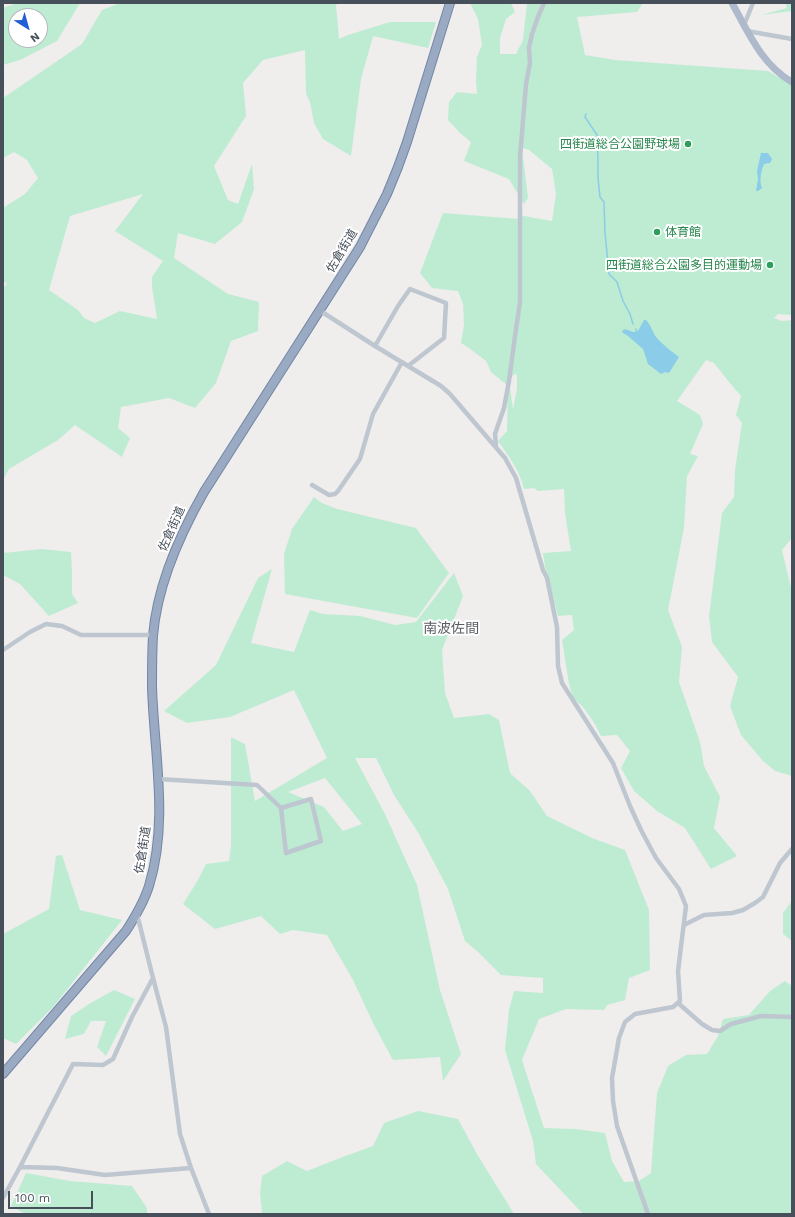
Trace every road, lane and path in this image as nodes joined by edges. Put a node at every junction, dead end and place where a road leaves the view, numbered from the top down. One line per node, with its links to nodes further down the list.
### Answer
1 (450, 3): 8 (highway, 佐倉街道)
2 (544, 3): 12 (street)
3 (732, 3): 5 (main road)
4 (753, 3): 5 (street)
5 (745, 28): 6 (street); 7 (main road)
6 (792, 39)
7 (792, 82)
8 (319, 310): 9 (street); 14 (highway, 佐倉街道)
9 (375, 346): 10 (street); 11 (street)
10 (402, 362): 11 (street); 13 (street)
11 (408, 366): 12 (street)
12 (494, 445): 20 (street)
13 (312, 485)
14 (153, 635): 15 (street); 16 (highway, 佐倉街道)
15 (3, 650)
16 (158, 779): 17 (street); 19 (highway, 佐倉街道)
17 (281, 808): 17 (street)
18 (792, 849): 20 (street)
19 (137, 914): 21 (street); 24 (highway, 佐倉街道)
20 (684, 925): 22 (street)
21 (153, 978): 25 (street); 26 (street)
22 (678, 1003): 23 (street); 29 (street)
23 (792, 1017)
24 (3, 1074)
25 (20, 1167): 26 (street); 27 (street)
26 (191, 1168): 28 (street)
27 (3, 1198)
28 (209, 1214)
29 (648, 1214)

